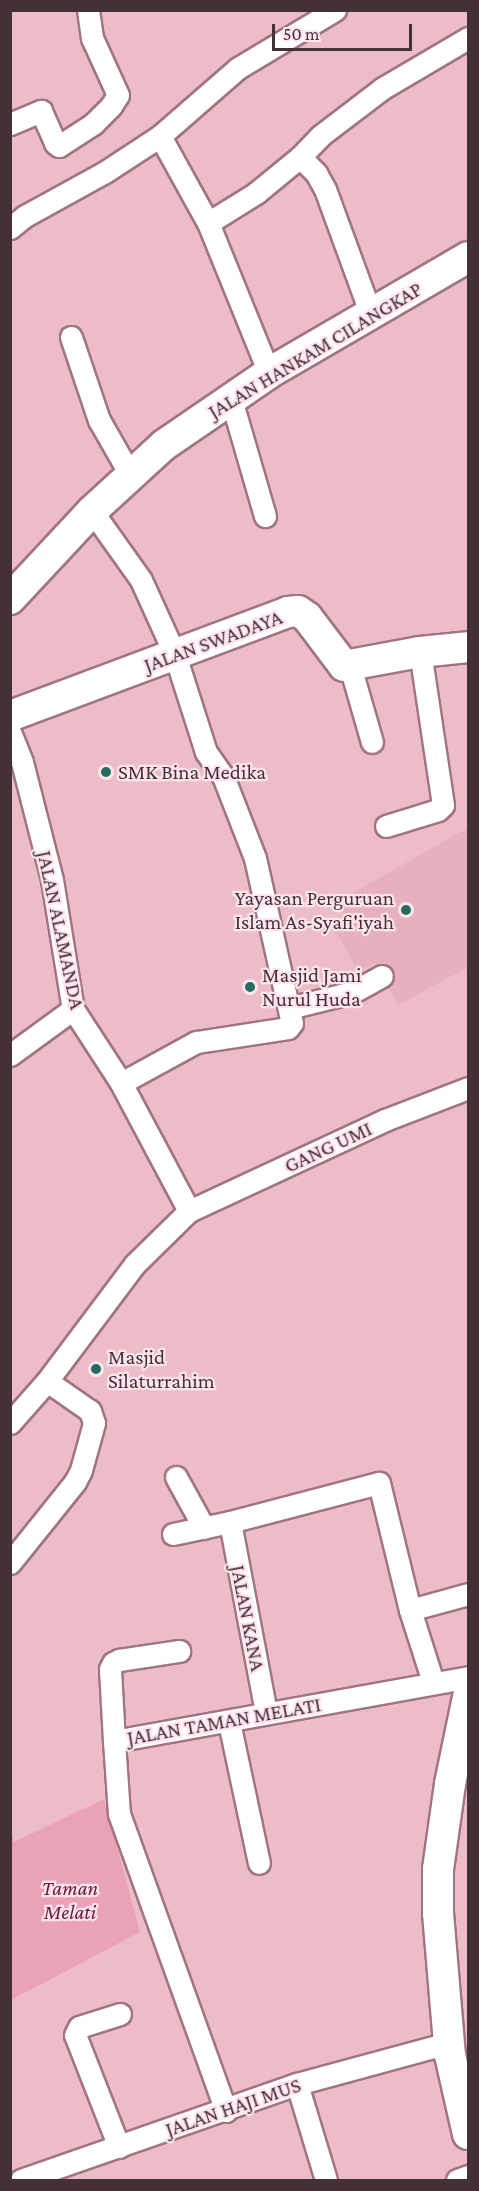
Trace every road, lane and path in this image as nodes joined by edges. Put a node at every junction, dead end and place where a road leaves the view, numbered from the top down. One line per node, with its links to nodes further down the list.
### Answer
1 (88, 10): 4 (street)
2 (335, 10): 5 (street)
3 (468, 38): 6 (street)
4 (10, 124)
5 (160, 136): 7 (street); 8 (street)
6 (300, 157): 7 (street); 10 (street)
7 (208, 223): 12 (street)
8 (10, 228)
9 (468, 257): 10 (street, JALAN HANKAM CILANGKAP)
10 (371, 315): 12 (street, JALAN HANKAM CILANGKAP)
11 (71, 337): 14 (street)
12 (269, 373): 13 (street, JALAN HANKAM CILANGKAP)
13 (231, 399): 14 (street, JALAN HANKAM CILANGKAP); 16 (street)
14 (131, 476): 15 (street, JALAN HANKAM CILANGKAP)
15 (92, 511): 17 (street, JALAN HANKAM CILANGKAP); 20 (street)
16 (265, 516)
17 (10, 599)
18 (468, 647): 19 (street)
19 (420, 652): 21 (street); 25 (street)
20 (175, 654): 21 (street, JALAN SWADAYA); 22 (street, JALAN SWADAYA); 27 (street)
21 (350, 666): 24 (street)
22 (10, 716)
23 (10, 732): 28 (street, JALAN ALAMANDA)
24 (372, 742)
25 (386, 826)
26 (382, 976): 27 (street)
27 (289, 1008): 30 (street)
28 (73, 1009): 29 (street); 30 (street, JALAN ALAMANDA)
29 (10, 1055)
30 (121, 1083): 32 (street, JALAN ALAMANDA)
31 (468, 1088): 32 (street, GANG UMI)
32 (189, 1211): 33 (street, GANG UMI)
33 (48, 1381): 34 (street, GANG UMI); 39 (street)
34 (10, 1423)
35 (176, 1477): 37 (street)
36 (230, 1522): 37 (street); 41 (street); 46 (street, JALAN KANA)
37 (204, 1528): 38 (street)
38 (173, 1534)
39 (10, 1563)
40 (468, 1594): 41 (street)
41 (410, 1610): 44 (street)
42 (179, 1651): 48 (street)
43 (468, 1677): 44 (street, JALAN TAMAN MELATI)
44 (434, 1682): 46 (street, JALAN TAMAN MELATI)
45 (468, 1697): 51 (street)
46 (266, 1713): 47 (street, JALAN TAMAN MELATI)
47 (229, 1722): 48 (street, JALAN TAMAN MELATI); 49 (street)
48 (114, 1741): 53 (street, JALAN TAMAN MELATI)
49 (259, 1863)
50 (120, 2014): 55 (street)
51 (455, 2050): 52 (street, JALAN HAJI MUS); 54 (street)
52 (297, 2084): 53 (street, JALAN HAJI MUS); 59 (street)
53 (226, 2110): 55 (street, JALAN HAJI MUS)
54 (468, 2134)
55 (119, 2147): 56 (street, JALAN HAJI MUS)
56 (67, 2173): 58 (street, JALAN HAJI MUS)
57 (468, 2176): 60 (street)
58 (21, 2181)
59 (326, 2181)
60 (457, 2181)

